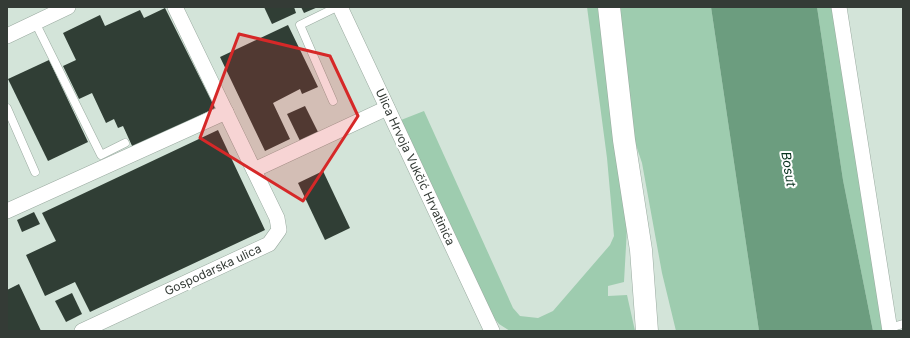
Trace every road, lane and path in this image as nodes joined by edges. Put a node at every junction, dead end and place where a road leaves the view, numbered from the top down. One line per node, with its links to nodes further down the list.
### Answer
1 (68, 7): 7 (street)
2 (175, 7): 12 (street, Gospodarska ulica)
3 (337, 7): 9 (lane)
4 (340, 7): 11 (street, Ulica Hrvoja Vukčić Hrvatinića)
5 (608, 7): 17 (main road)
6 (839, 7): 18 (street)
7 (35, 22): 8 (street); 13 (lane)
8 (7, 36)
9 (333, 101)
10 (7, 108): 15 (lane)
11 (387, 108): 14 (street); 19 (street, Ulica Hrvoja Vukčić Hrvatinića)
12 (226, 112): 14 (street, Gospodarska ulica); 16 (street)
13 (125, 143)
14 (254, 170): 20 (street, Gospodarska ulica)
15 (35, 172)
16 (7, 211)
17 (641, 250): 21 (main road); 22 (main road)
18 (894, 327)
19 (493, 330)
20 (82, 331)
21 (647, 331)
22 (662, 331)

